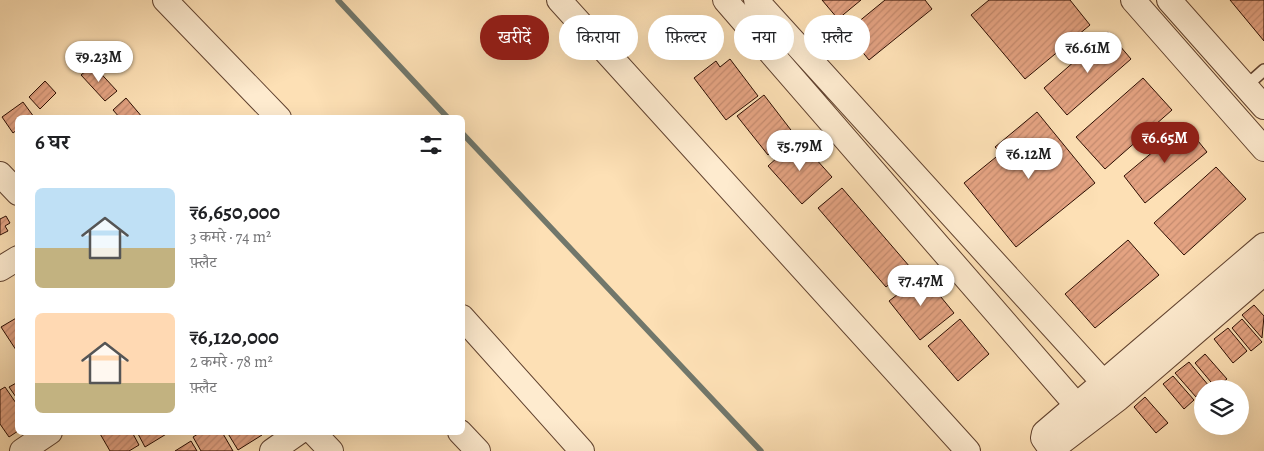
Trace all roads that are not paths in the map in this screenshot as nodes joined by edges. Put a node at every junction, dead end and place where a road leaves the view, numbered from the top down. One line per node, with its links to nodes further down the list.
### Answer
1 (165, 0): 10 (street)
2 (560, 0): 29 (street)
3 (756, 0): 19 (street)
4 (1133, 0): 11 (street)
5 (1169, 0): 8 (street)
6 (730, 2): 19 (street)
7 (1264, 70): 8 (lane)
8 (1246, 86): 9 (street)
9 (1264, 106)
10 (276, 115)
11 (1264, 148)
12 (0, 174): 13 (street)
13 (15, 190)
14 (1264, 245): 19 (street)
15 (15, 260): 16 (street)
16 (0, 269)
17 (1264, 274): 19 (street)
18 (465, 320): 28 (street)
19 (1111, 391)
20 (46, 435): 24 (street)
21 (295, 435): 25 (street)
22 (316, 435): 26 (street)
23 (463, 435): 27 (street)
24 (22, 451)
25 (272, 451)
26 (331, 451)
27 (478, 451)
28 (582, 451)
29 (968, 451)

